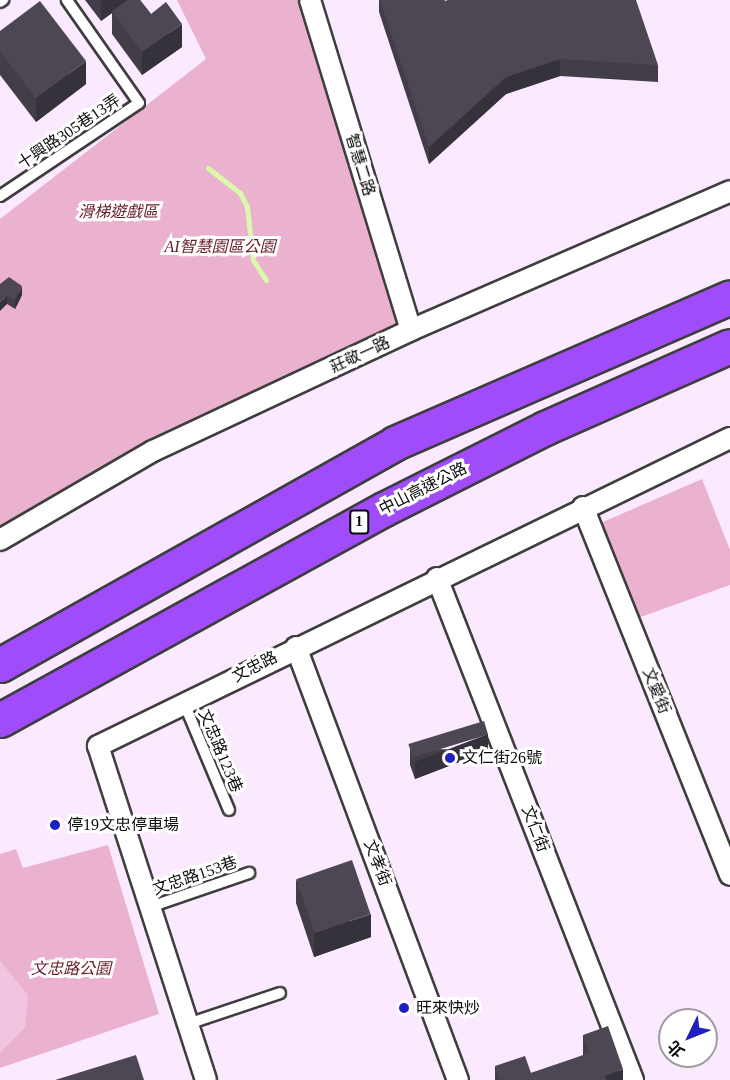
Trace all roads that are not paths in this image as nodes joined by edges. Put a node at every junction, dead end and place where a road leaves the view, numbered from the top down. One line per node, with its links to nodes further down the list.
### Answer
1 (67, 0): 4 (lane, 十興路305巷13弄)
2 (309, 0): 6 (street, 智慧二路)
3 (730, 191): 6 (street, 莊敬一路)
4 (0, 196)
5 (730, 297): 13 (highway)
6 (411, 330): 10 (street, 莊敬一路)
7 (730, 346): 15 (highway, 中山高速公路 / 1)
8 (730, 438): 9 (street, 文忠路)
9 (583, 507): 11 (street, 文忠路); 18 (street, 文愛街)
10 (0, 540)
11 (437, 578): 12 (street, 文忠路); 24 (street, 文仁街)
12 (296, 647): 14 (street, 文忠路); 23 (street, 文孝街)
13 (0, 665)
14 (184, 703): 16 (lane, 文忠路123巷); 19 (street, 文忠路)
15 (0, 720)
16 (229, 810)
17 (249, 873): 19 (lane, 文忠路153巷)
18 (730, 875)
19 (150, 907): 21 (street, 文忠路)
20 (280, 993): 21 (lane)
21 (188, 1024): 22 (street, 文忠路)
22 (206, 1080)
23 (458, 1080)
24 (633, 1080)

